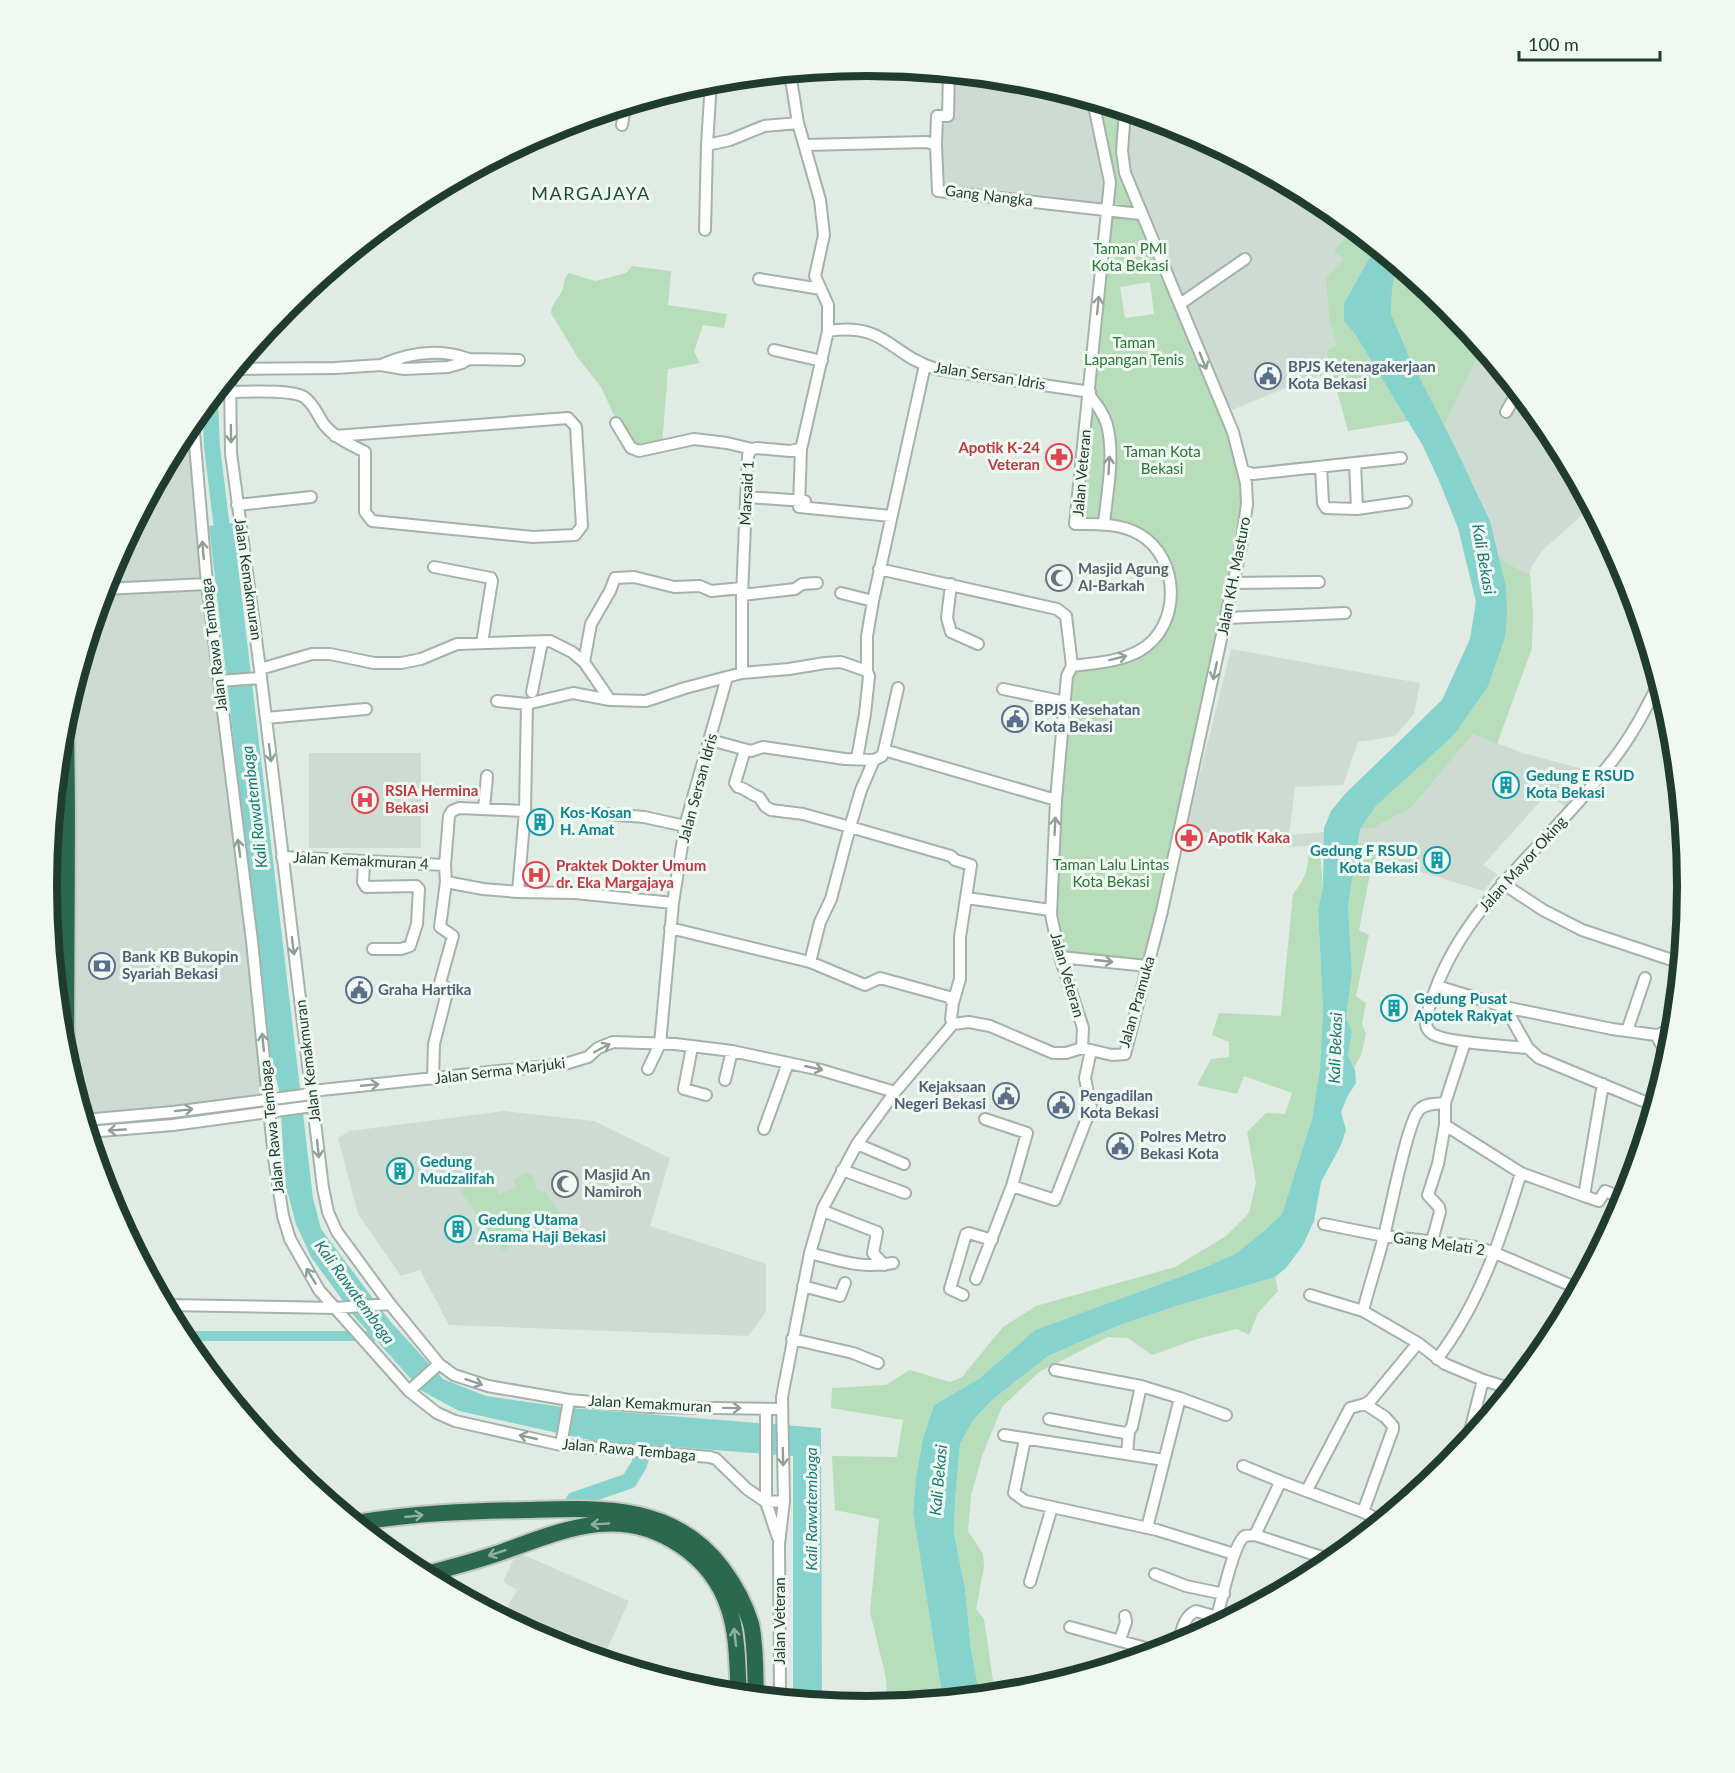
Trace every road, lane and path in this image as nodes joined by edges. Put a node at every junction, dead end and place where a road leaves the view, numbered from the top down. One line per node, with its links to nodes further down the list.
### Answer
1 (791, 80): 7 (street)
2 (949, 81): 11 (street)
3 (710, 92): 9 (street)
4 (1095, 109): 13 (street, Jalan Veteran)
5 (624, 114): 8 (street)
6 (1124, 118): 12 (street, Jalan KH. Masturo)
7 (798, 123): 9 (street); 10 (street)
8 (622, 125)
9 (707, 145): 16 (street)
10 (805, 145): 11 (street); 19 (street)
11 (936, 145): 14 (street, Gang Nangka)
12 (1122, 151): 13 (street); 15 (street, Jalan KH. Masturo)
13 (1104, 152): 14 (street, Jalan Veteran)
14 (1108, 211): 15 (street); 29 (street, Jalan Veteran, one-way to 14)
15 (1140, 214): 20 (street, Jalan KH. Masturo)
16 (705, 230)
17 (1245, 259): 20 (street)
18 (759, 279): 19 (street)
19 (820, 289): 21 (street)
20 (1180, 304): 40 (street, Jalan KH. Masturo, one-way to 40)
21 (828, 331): 24 (street); 25 (street, Jalan Sersan Idris)
22 (774, 350): 24 (street)
23 (519, 360): 26 (street)
24 (822, 361): 35 (street)
25 (925, 365): 29 (street, Jalan Sersan Idris); 47 (street)
26 (244, 369)
27 (230, 386): 28 (street, Jalan Kemakmuran)
28 (230, 392): 34 (street); 45 (street, Jalan Kemakmuran, one-way to 45)
29 (1090, 394): 48 (street, Jalan Veteran, one-way to 29); 48 (street, Jalan Veteran)
30 (1514, 398): 31 (street)
31 (1506, 412)
32 (616, 423): 36 (street)
33 (194, 436): 54 (street, Jalan Rawa Tembaga, one-way to 33)
34 (335, 436): 34 (street)
35 (801, 448): 36 (street, Marsaid 1); 43 (street)
36 (752, 449): 42 (street, Marsaid 1)
37 (1401, 458): 38 (street)
38 (1355, 463): 39 (street); 46 (street)
39 (1320, 467): 40 (street); 46 (street)
40 (1244, 471): 53 (street, Jalan KH. Masturo)
41 (311, 497): 45 (street)
42 (746, 497): 43 (street); 57 (street, Marsaid 1)
43 (804, 501): 47 (street)
44 (1406, 502): 46 (street)
45 (237, 505): 69 (street, Jalan Kemakmuran)
46 (1357, 509)
47 (891, 516): 50 (street)
48 (1104, 524): 66 (street, Jalan Veteran, one-way to 48)
49 (434, 567): 63 (street)
50 (879, 568): 55 (street); 59 (street)
51 (1319, 582): 53 (street)
52 (817, 583): 57 (street)
53 (1234, 583): 61 (street, Jalan KH. Masturo)
54 (207, 584): 56 (street); 71 (street, Jalan Rawa Tembaga)
55 (951, 584): 64 (street); 66 (street)
56 (114, 589)
57 (742, 591): 65 (street); 68 (street, Marsaid 1)
58 (841, 593): 59 (street)
59 (873, 601): 67 (street)
60 (1345, 613): 61 (street)
61 (1226, 618): 104 (street, Jalan KH. Masturo, one-way to 104)
62 (542, 642): 63 (street); 65 (street); 74 (street)
63 (482, 643): 69 (street)
64 (978, 644)
65 (584, 662): 76 (street)
66 (1072, 666): 78 (street, Jalan Veteran)
67 (867, 671): 68 (street); 85 (street)
68 (742, 673): 70 (street)
69 (259, 675): 71 (street); 81 (street, Jalan Kemakmuran)
70 (727, 677): 76 (street); 82 (street, Jalan Sersan Idris)
71 (222, 681): 137 (street, Jalan Rawa Tembaga, one-way to 71)
72 (898, 688): 84 (street)
73 (1003, 688): 78 (street)
74 (532, 692)
75 (1654, 693): 99 (street, Jalan Mayor Oking)
76 (610, 700): 79 (street)
77 (497, 701): 79 (street)
78 (1065, 702): 88 (street, Jalan Veteran)
79 (527, 704): 91 (street)
80 (366, 709): 81 (street)
81 (266, 718): 95 (street, Jalan Kemakmuran, one-way to 95)
82 (710, 740): 83 (street); 93 (street, Jalan Sersan Idris)
83 (745, 750): 85 (street); 94 (street)
84 (884, 750): 86 (street); 88 (street)
85 (857, 759): 86 (street)
86 (874, 760): 94 (street)
87 (487, 776): 89 (street)
88 (1056, 800): 103 (street, Jalan Veteran, one-way to 88)
89 (484, 809): 91 (street, Jalan Kemakmuran 4); 97 (street, Jalan Kemakmuran 4)
90 (61, 811): 113 (highway)
91 (525, 811): 100 (street)
92 (607, 814): 93 (street)
93 (685, 826): 102 (street, Jalan Sersan Idris)
94 (850, 827): 101 (street); 109 (street)
95 (282, 857): 96 (street, Jalan Kemakmuran 4); 133 (street, Jalan Kemakmuran, one-way to 133)
96 (364, 861): 97 (street, Jalan Kemakmuran 4); 106 (street)
97 (445, 865): 98 (street)
98 (446, 882): 100 (street); 129 (street)
99 (1502, 883): 108 (street); 112 (street, Jalan Mayor Oking)
100 (518, 892): 102 (street)
101 (967, 898): 103 (street); 114 (street)
102 (673, 903): 105 (street, Jalan Sersan Idris)
103 (1050, 910): 107 (street, Jalan Veteran)
104 (1162, 911): 110 (street, Jalan Pramuka)
105 (670, 928): 109 (street); 121 (street, Jalan Sersan Idris)
106 (373, 949)
107 (1060, 957): 110 (street, one-way to 110); 125 (street, Jalan Veteran)
108 (1674, 961)
109 (810, 962): 114 (street)
110 (1147, 966): 125 (street, Jalan Pramuka)
111 (1645, 978): 117 (street)
112 (1437, 986): 115 (street); 120 (street, Jalan Mayor Oking)
113 (65, 996)
114 (953, 1003): 116 (street)
115 (1505, 1008): 117 (street); 124 (street)
116 (953, 1024): 125 (street); 132 (street, Jalan Veteran)
117 (1627, 1031): 119 (street)
118 (1664, 1032): 119 (street)
119 (1656, 1035): 122 (street)
120 (1465, 1042): 124 (street); 135 (street)
121 (660, 1044): 123 (street, Jalan Serma Marjuki); 128 (street); 129 (street, Jalan Serma Marjuki, one-way to 121)
122 (1662, 1045)
123 (692, 1047): 126 (street, Jalan Serma Marjuki); 134 (street)
124 (1528, 1048): 131 (street)
125 (1086, 1049): 150 (street, Jalan Veteran)
126 (732, 1051): 127 (street, Jalan Serma Marjuki); 130 (street)
127 (788, 1063): 132 (street, Jalan Serma Marjuki, one-way to 132); 144 (street)
128 (648, 1069)
129 (433, 1079): 133 (street, Jalan Serma Marjuki, one-way to 129)
130 (725, 1080)
131 (1603, 1084): 136 (street); 153 (street)
132 (895, 1092): 146 (street, Jalan Veteran)
133 (308, 1093): 137 (street, Jalan Serma Marjuki); 138 (street, Jalan Kemakmuran)
134 (706, 1095)
135 (1445, 1103): 142 (street); 156 (street)
136 (1648, 1103)
137 (274, 1105): 138 (street); 139 (street, one-way to 137); 143 (street); 169 (street, Jalan Rawa Tembaga, one-way to 137)
138 (309, 1107): 167 (street, Jalan Kemakmuran, one-way to 167)
139 (159, 1113): 140 (street); 143 (street)
140 (92, 1119)
141 (985, 1119): 150 (street)
142 (1445, 1125): 149 (street); 158 (street)
143 (161, 1126): 145 (street, one-way to 145)
144 (764, 1129)
145 (95, 1131)
146 (857, 1144): 147 (street); 148 (street, Jalan Veteran)
147 (904, 1164)
148 (842, 1170): 151 (street); 154 (street, Jalan Veteran)
149 (1521, 1173): 153 (street); 159 (street)
150 (1012, 1186): 157 (street)
151 (905, 1193)
152 (1617, 1195): 153 (street)
153 (1584, 1196)
154 (823, 1211): 160 (street, Jalan Veteran); 160 (street)
155 (1324, 1224): 156 (street, Gang Melati 2)
156 (1384, 1236): 158 (street, Gang Melati 2); 170 (street)
157 (992, 1240): 161 (street); 165 (street)
158 (1432, 1241): 159 (street, Gang Melati 2)
159 (1493, 1252): 164 (street, Gang Melati 2); 173 (street)
160 (810, 1253): 163 (street, Jalan Veteran)
161 (976, 1279)
162 (845, 1283): 163 (street)
163 (803, 1286): 171 (street, Jalan Veteran)
164 (1572, 1286)
165 (963, 1295)
166 (1310, 1295): 170 (street)
167 (385, 1304): 169 (street); 175 (street, Jalan Kemakmuran)
168 (174, 1305): 169 (street)
169 (339, 1308): 180 (street, Jalan Rawa Tembaga)
170 (1363, 1311): 172 (street)
171 (792, 1342): 174 (street); 181 (street, Jalan Veteran)
172 (1418, 1343): 173 (street); 184 (street)
173 (1437, 1359): 177 (street)
174 (878, 1363)
175 (436, 1366): 180 (street); 183 (street, Jalan Kemakmuran, one-way to 183)
176 (1055, 1370): 178 (street)
177 (1483, 1380): 179 (street); 189 (street)
178 (1141, 1386): 182 (street); 190 (street)
179 (1505, 1387)
180 (410, 1389): 193 (street, Jalan Rawa Tembaga, one-way to 180)
181 (782, 1397): 185 (street); 186 (street, Jalan Veteran)
182 (1180, 1398): 187 (street); 195 (street)
183 (569, 1401): 185 (street, Jalan Kemakmuran, one-way to 185); 193 (street)
184 (1365, 1404): 198 (street); 202 (street)
185 (766, 1409): 186 (street, Jalan Kemakmuran); 199 (street, Jalan Veteran)
186 (782, 1409): 200 (street, Jalan Veteran, one-way to 200)
187 (1226, 1415)
188 (1049, 1419): 190 (street)
189 (1471, 1428)
190 (1129, 1431): 194 (street)
191 (1004, 1435): 192 (street)
192 (1025, 1439): 194 (street); 201 (street)
193 (561, 1443): 199 (street, Jalan Rawa Tembaga)
194 (1127, 1454): 195 (street)
195 (1164, 1460): 205 (street)
196 (1243, 1466): 197 (street)
197 (1282, 1482): 198 (street); 206 (street)
198 (1307, 1490): 202 (street)
199 (766, 1496): 200 (street); 207 (street, Jalan Veteran)
200 (784, 1496): 207 (street, Jalan Veteran)
201 (1052, 1507): 205 (street); 212 (street)
202 (1363, 1512): 203 (street)
203 (1376, 1518)
204 (364, 1522): 222 (highway, one-way to 222)
205 (1147, 1528): 208 (street)
206 (1250, 1536): 208 (street); 209 (street)
207 (780, 1544): 223 (street, Jalan Veteran)
208 (1234, 1554): 213 (street)
209 (1322, 1557)
210 (435, 1571): 221 (highway, one-way to 210)
211 (1155, 1574): 213 (street)
212 (1030, 1582)
213 (1224, 1594): 214 (street)
214 (1222, 1615)
215 (1125, 1616): 219 (street)
216 (1218, 1617): 218 (street)
217 (1070, 1627): 219 (street)
218 (1182, 1633)
219 (1120, 1640): 220 (street)
220 (1145, 1648)
221 (738, 1686)
222 (755, 1689)
223 (780, 1692)

